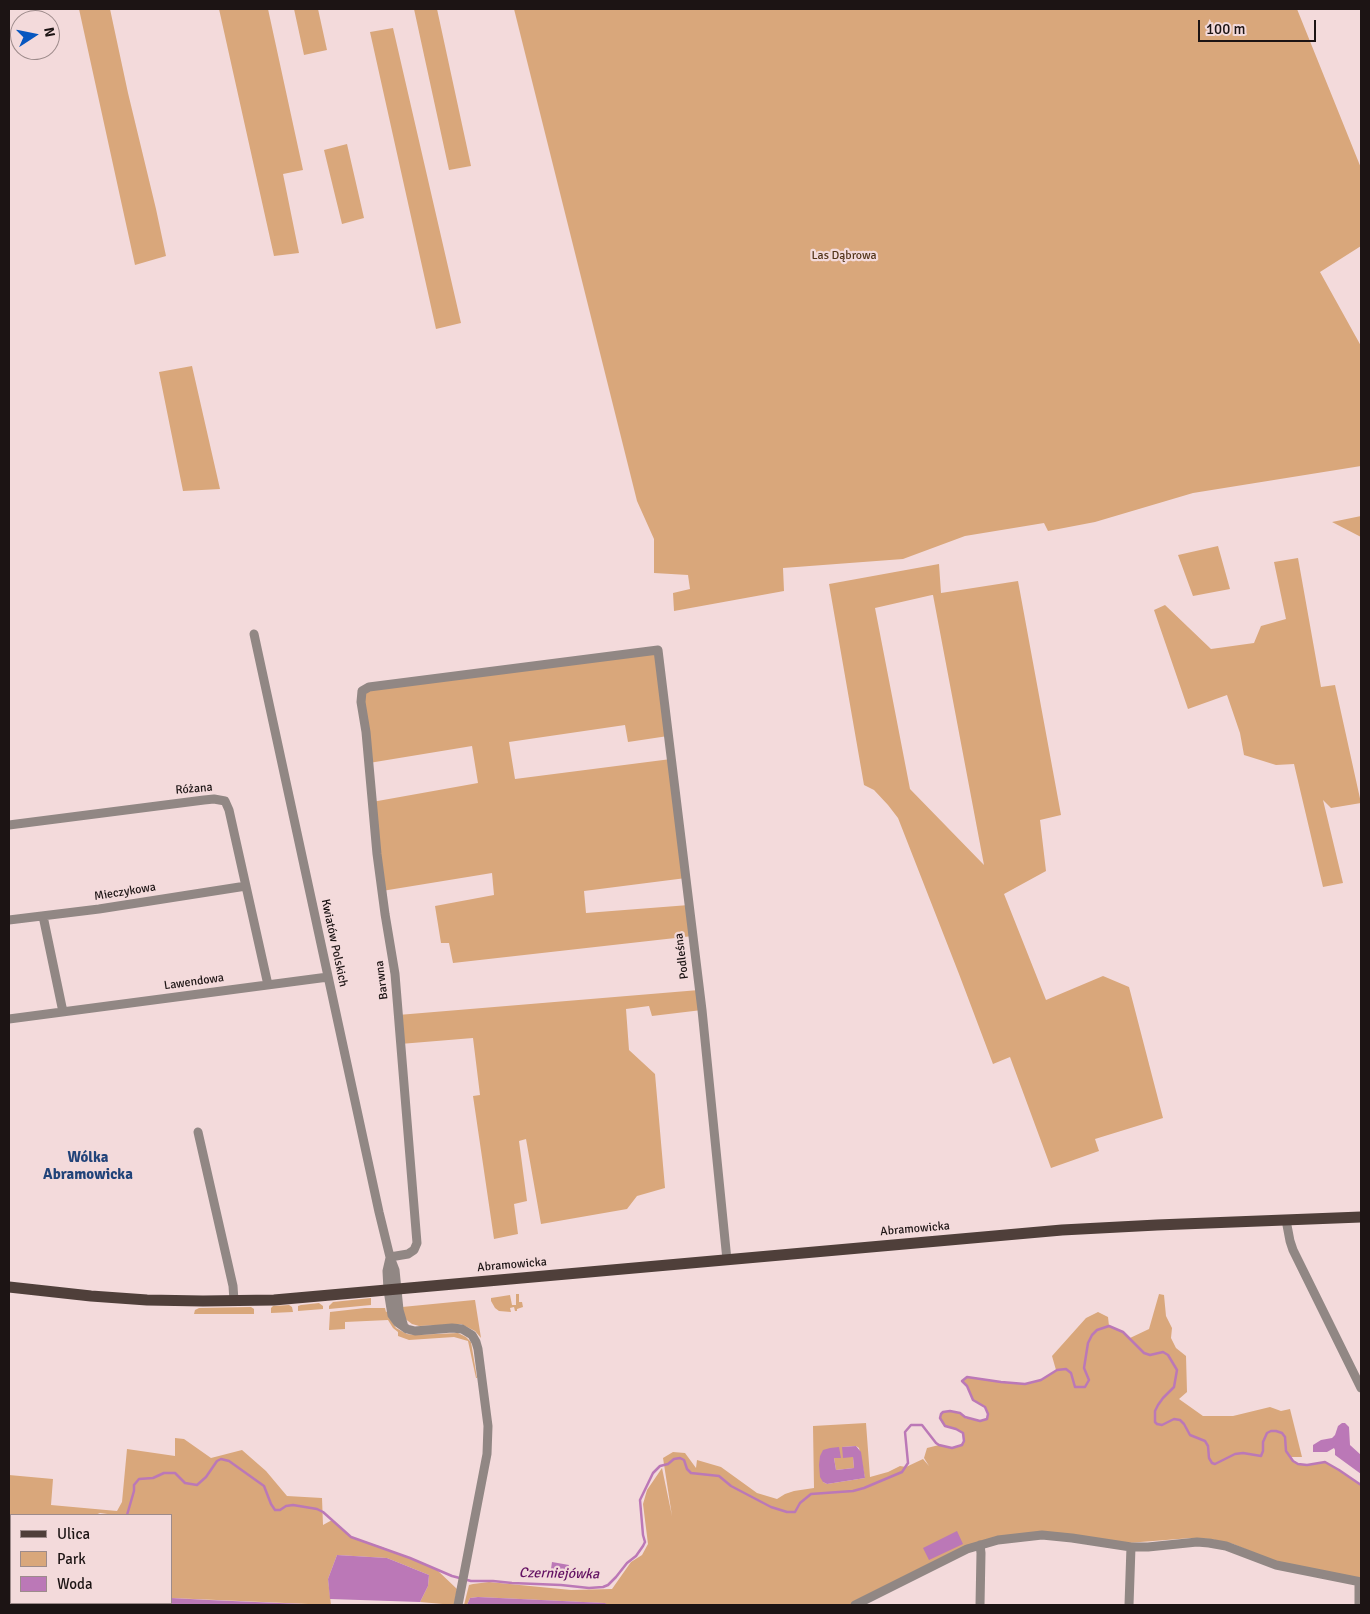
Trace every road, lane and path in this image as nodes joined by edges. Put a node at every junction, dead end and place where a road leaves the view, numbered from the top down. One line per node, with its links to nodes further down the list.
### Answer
1 (254, 634): 7 (street, Kwiatów Polskich)
2 (369, 687): 14 (street, Barwna); 15 (street, Podleśna)
3 (9, 825): 4 (street, Różana)
4 (246, 886): 5 (street, Mieczykowa); 8 (street, Różana)
5 (43, 916): 6 (street, Mieczykowa); 9 (street)
6 (9, 920)
7 (328, 977): 8 (street, Lawendowa); 14 (street, Kwiatów Polskich)
8 (268, 984): 9 (street, Lawendowa)
9 (63, 1012): 10 (street, Lawendowa)
10 (9, 1019)
11 (198, 1132): 18 (street)
12 (1361, 1217): 13 (main road, Abramowicka)
13 (1286, 1220): 15 (main road, Abramowicka); 19 (street)
14 (390, 1257): 17 (street, Kwiatów Polskich)
15 (727, 1260): 17 (main road, Abramowicka)
16 (9, 1287): 18 (main road, Abramowicka)
17 (393, 1289): 18 (main road, Abramowicka); 23 (street, Kwiatów Polskich)
18 (234, 1301)
19 (1360, 1383)
20 (980, 1545): 21 (street); 24 (street); 25 (street)
21 (1131, 1547): 22 (street); 26 (street)
22 (1360, 1582): 27 (street)
23 (458, 1605)
24 (856, 1605)
25 (980, 1605)
26 (1129, 1605)
27 (1359, 1605)

